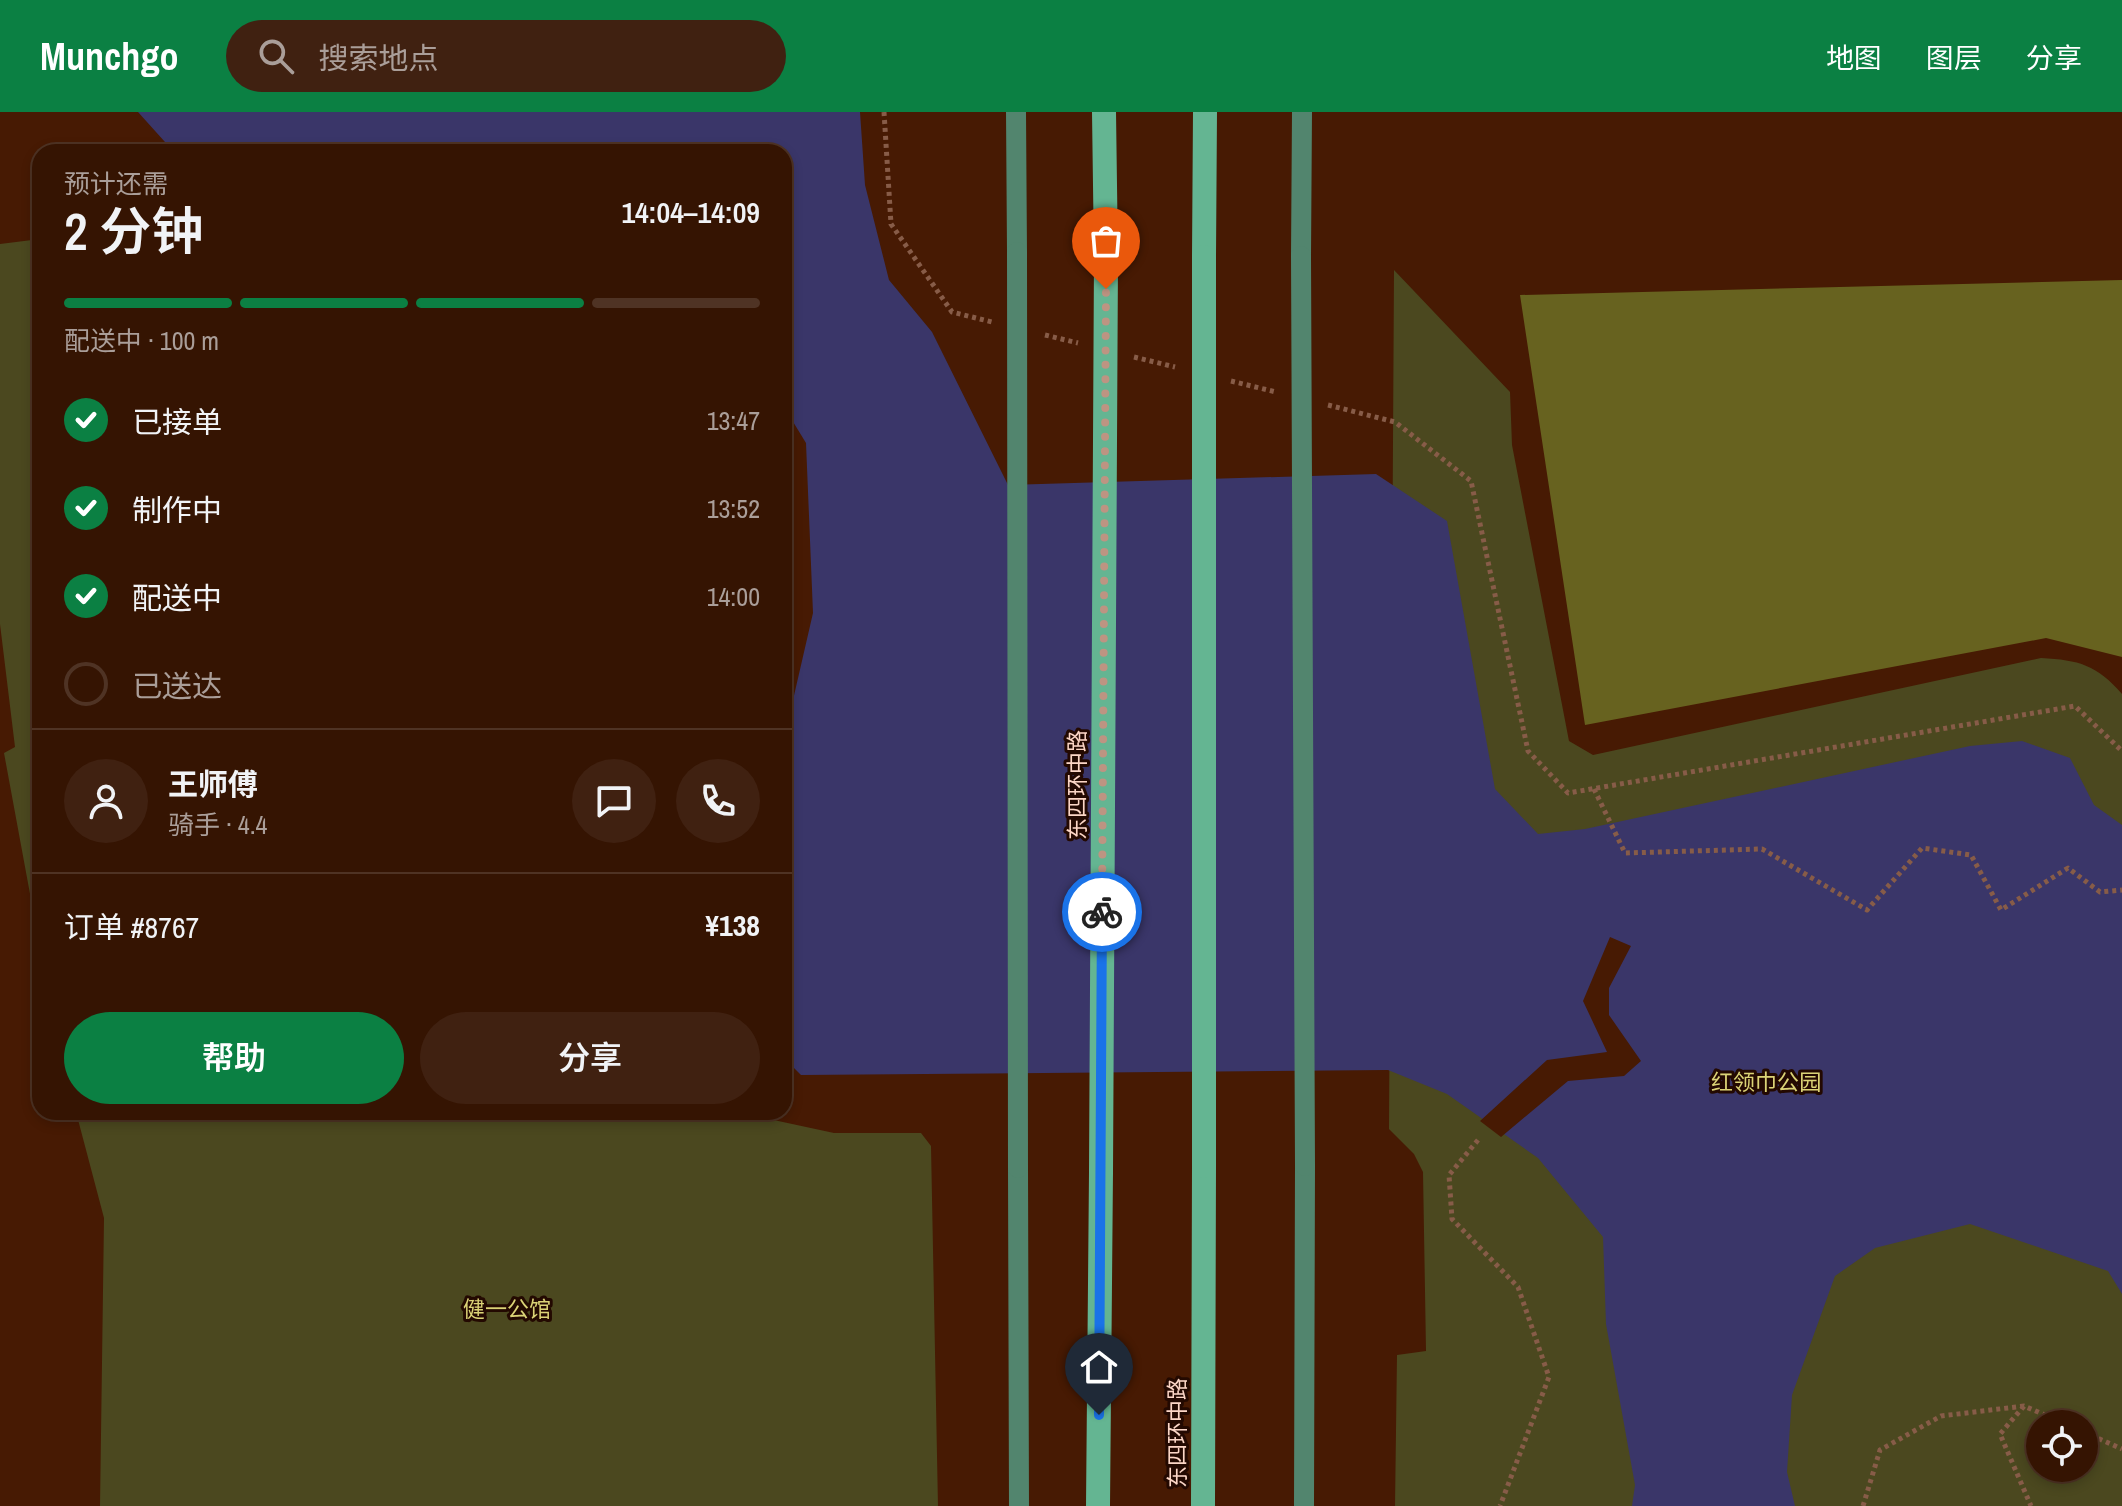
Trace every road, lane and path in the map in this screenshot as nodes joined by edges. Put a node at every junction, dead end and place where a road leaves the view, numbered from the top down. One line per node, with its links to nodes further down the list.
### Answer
1 (884, 112): 6 (path)
2 (1016, 112): 22 (street, bridge)
3 (1104, 112): 23 (highway, 东四环中路, bridge)
4 (1205, 112): 24 (highway, 东四环中路, bridge)
5 (1302, 112): 25 (street, bridge)
6 (998, 324)
7 (1044, 335): 8 (path)
8 (1090, 346)
9 (1120, 354): 10 (path)
10 (1181, 369)
11 (1227, 380): 12 (path)
12 (1288, 395)
13 (1319, 403): 15 (path)
14 (2122, 751): 15 (path)
15 (1594, 789): 16 (path)
16 (2122, 890)
17 (1478, 1140): 26 (path)
18 (2024, 1406): 19 (path); 27 (path); 28 (path)
19 (2033, 1410)
20 (2098, 1438): 21 (path)
21 (2122, 1449)
22 (1019, 1506)
23 (1098, 1506)
24 (1203, 1506)
25 (1304, 1506)
26 (1500, 1506)
27 (1863, 1506)
28 (2031, 1506)

